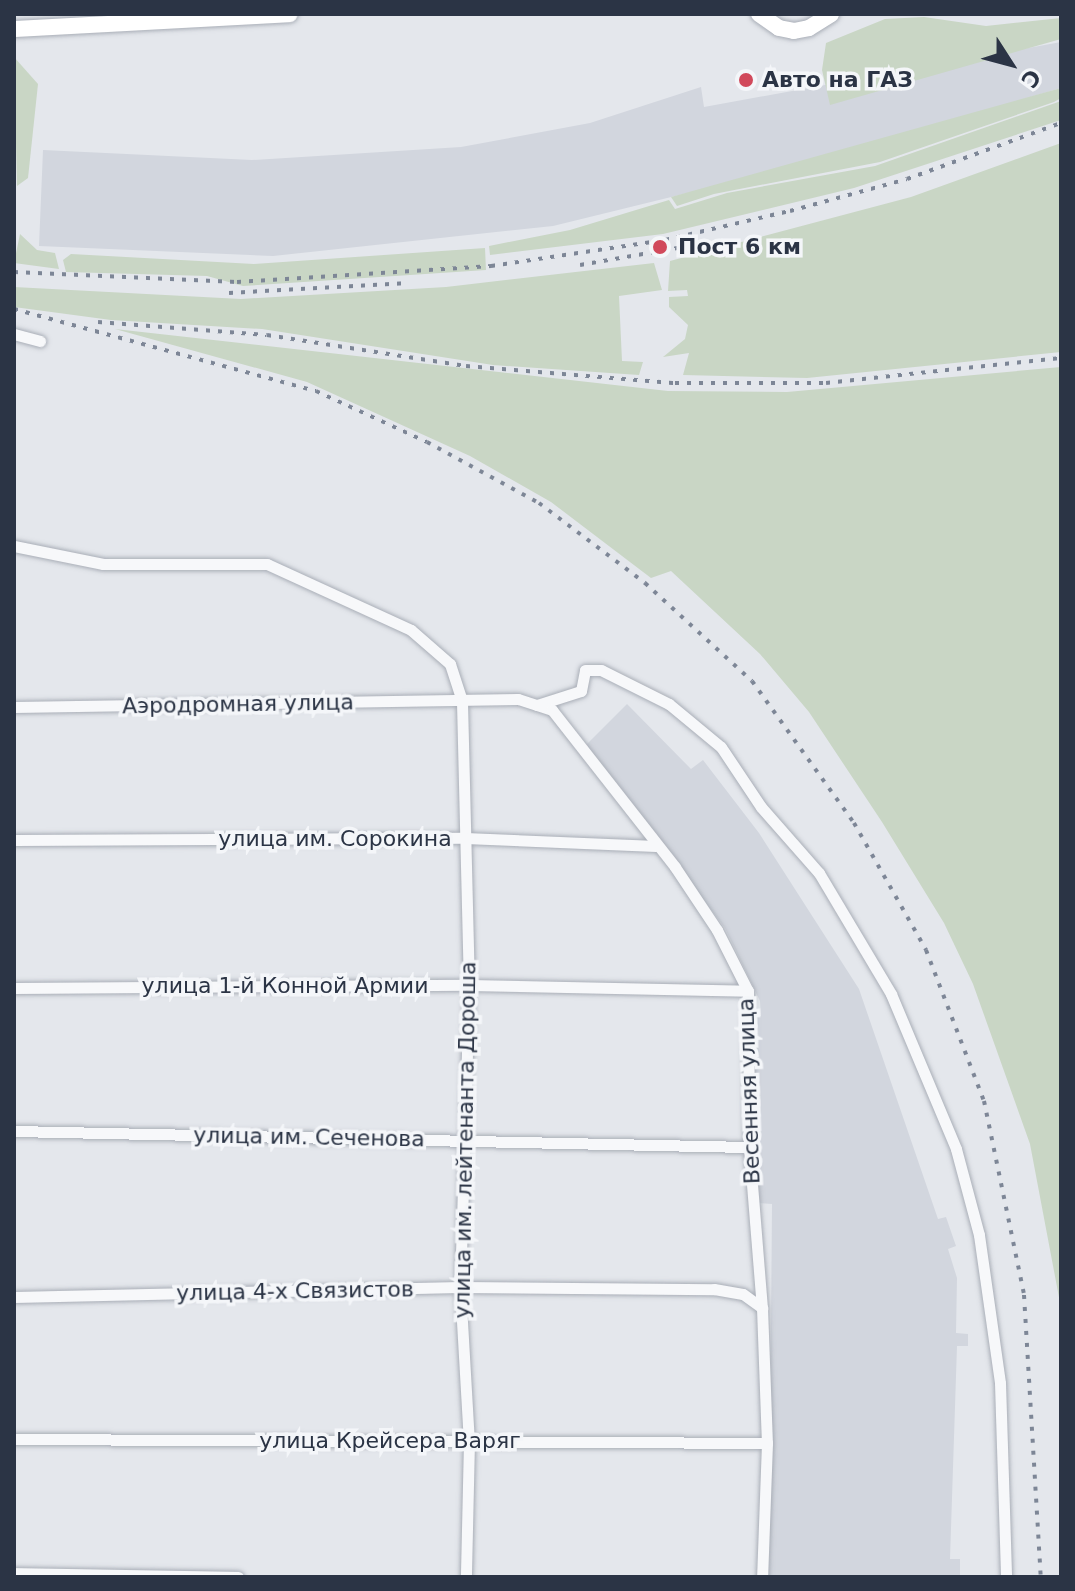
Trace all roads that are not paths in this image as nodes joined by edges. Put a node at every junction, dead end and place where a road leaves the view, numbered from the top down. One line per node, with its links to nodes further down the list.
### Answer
1 (290, 14): 5 (main road)
2 (759, 14): 4 (main road)
3 (846, 14): 4 (main road)
4 (827, 18)
5 (14, 29)
6 (14, 334): 7 (street)
7 (40, 341)
8 (14, 546): 9 (street, улица им. лейтенанта Дороша)
9 (462, 702): 10 (street); 11 (street, Аэродромная улица); 12 (street, улица им. лейтенанта Дороша)
10 (537, 705): 14 (street, Весенняя улица); 31 (street)
11 (14, 707)
12 (465, 838): 13 (street, улица им. Сорокина); 14 (street, улица им. Сорокина); 15 (street, улица им. лейтенанта Дороша)
13 (14, 840)
14 (656, 846): 17 (street, Весенняя улица)
15 (469, 985): 16 (street, улица 1-й Конной Армии); 17 (street, улица 1-й Конной Армии); 19 (street, улица им. лейтенанта Дороша)
16 (14, 988)
17 (748, 991): 20 (street, Весенняя улица)
18 (14, 1131): 19 (street, улица им. Сеченова)
19 (461, 1140): 20 (street, улица им. Сеченова); 21 (street, улица им. лейтенанта Дороша)
20 (749, 1147): 23 (street, Весенняя улица)
21 (460, 1287): 22 (street, улица 4-х Связистов); 23 (street, улица 4-х Связистов); 25 (street, улица им. лейтенанта Дороша)
22 (14, 1297)
23 (762, 1308): 26 (street, Весенняя улица)
24 (14, 1439): 25 (street, улица Крейсера Варяг)
25 (469, 1441): 26 (street, улица Крейсера Варяг); 29 (street, улица им. лейтенанта Дороша)
26 (767, 1443): 30 (street, Весенняя улица)
27 (14, 1573): 28 (street)
28 (238, 1577)
29 (466, 1577)
30 (762, 1577)
31 (1006, 1577)

